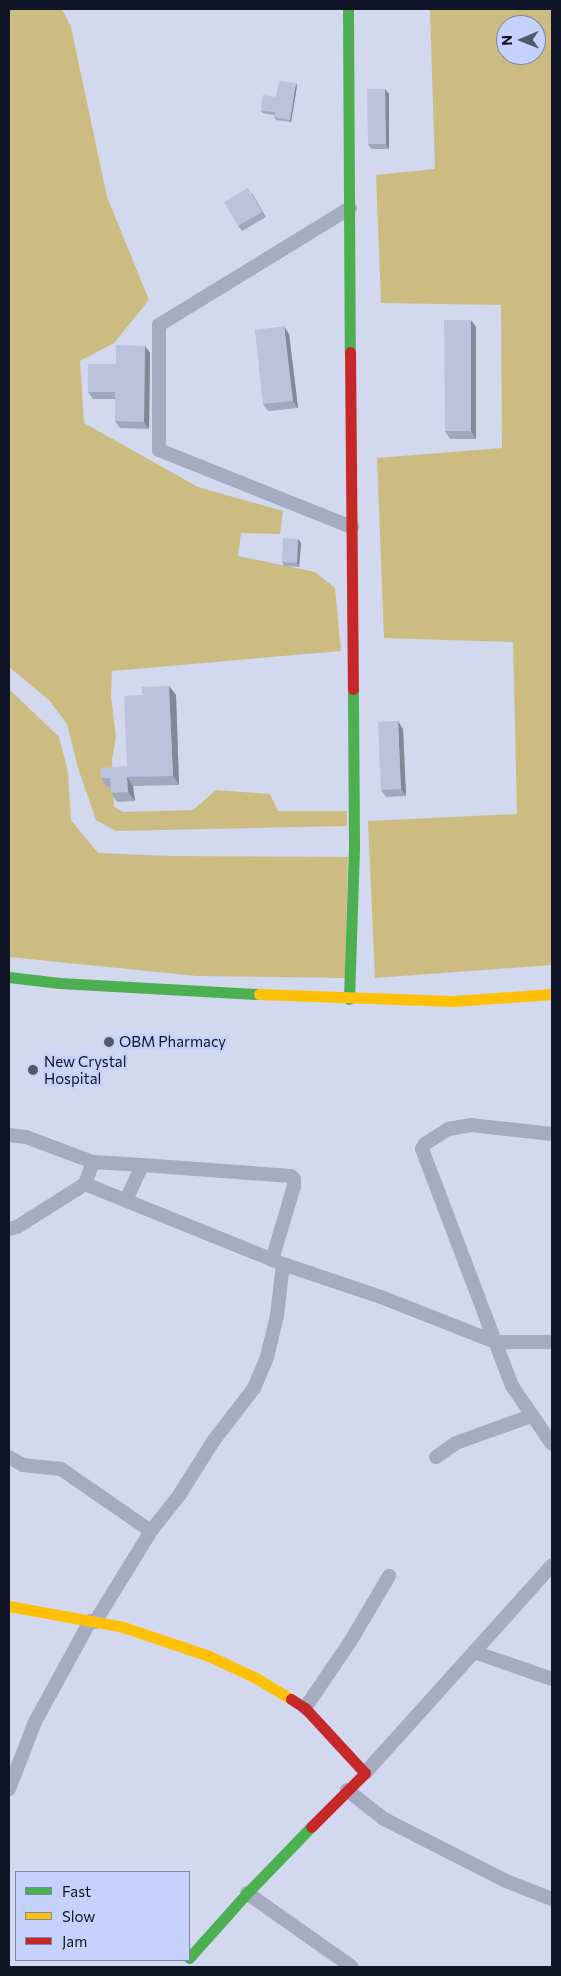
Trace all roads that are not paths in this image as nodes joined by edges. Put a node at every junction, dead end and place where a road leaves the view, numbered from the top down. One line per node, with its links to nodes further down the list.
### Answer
1 (348, 9): 2 (main road)
2 (350, 208): 3 (main road); 3 (street)
3 (352, 527): 6 (main road)
4 (9, 977): 6 (main road)
5 (552, 994): 6 (main road)
6 (349, 999)
7 (552, 1134): 15 (street)
8 (9, 1135): 9 (street)
9 (93, 1162): 10 (street); 11 (street)
10 (142, 1166): 12 (street); 14 (street)
11 (85, 1184): 12 (street); 13 (street)
12 (126, 1200): 14 (street)
13 (9, 1230)
14 (278, 1262): 15 (street); 21 (street)
15 (495, 1342): 16 (street); 17 (street)
16 (552, 1342)
17 (531, 1416): 18 (street); 20 (street)
18 (552, 1444)
19 (9, 1457): 21 (street)
20 (436, 1457)
21 (151, 1531): 25 (street)
22 (552, 1565): 26 (street)
23 (389, 1576): 28 (street)
24 (9, 1606): 25 (main road)
25 (92, 1621): 28 (main road); 30 (street)
26 (474, 1652): 27 (street); 29 (street)
27 (552, 1679)
28 (305, 1708): 29 (main road)
29 (364, 1773): 31 (main road)
30 (9, 1789)
31 (347, 1790): 32 (main road); 33 (street)
32 (247, 1893): 34 (main road); 35 (street)
33 (552, 1899)
34 (190, 1957)
35 (352, 1967)

